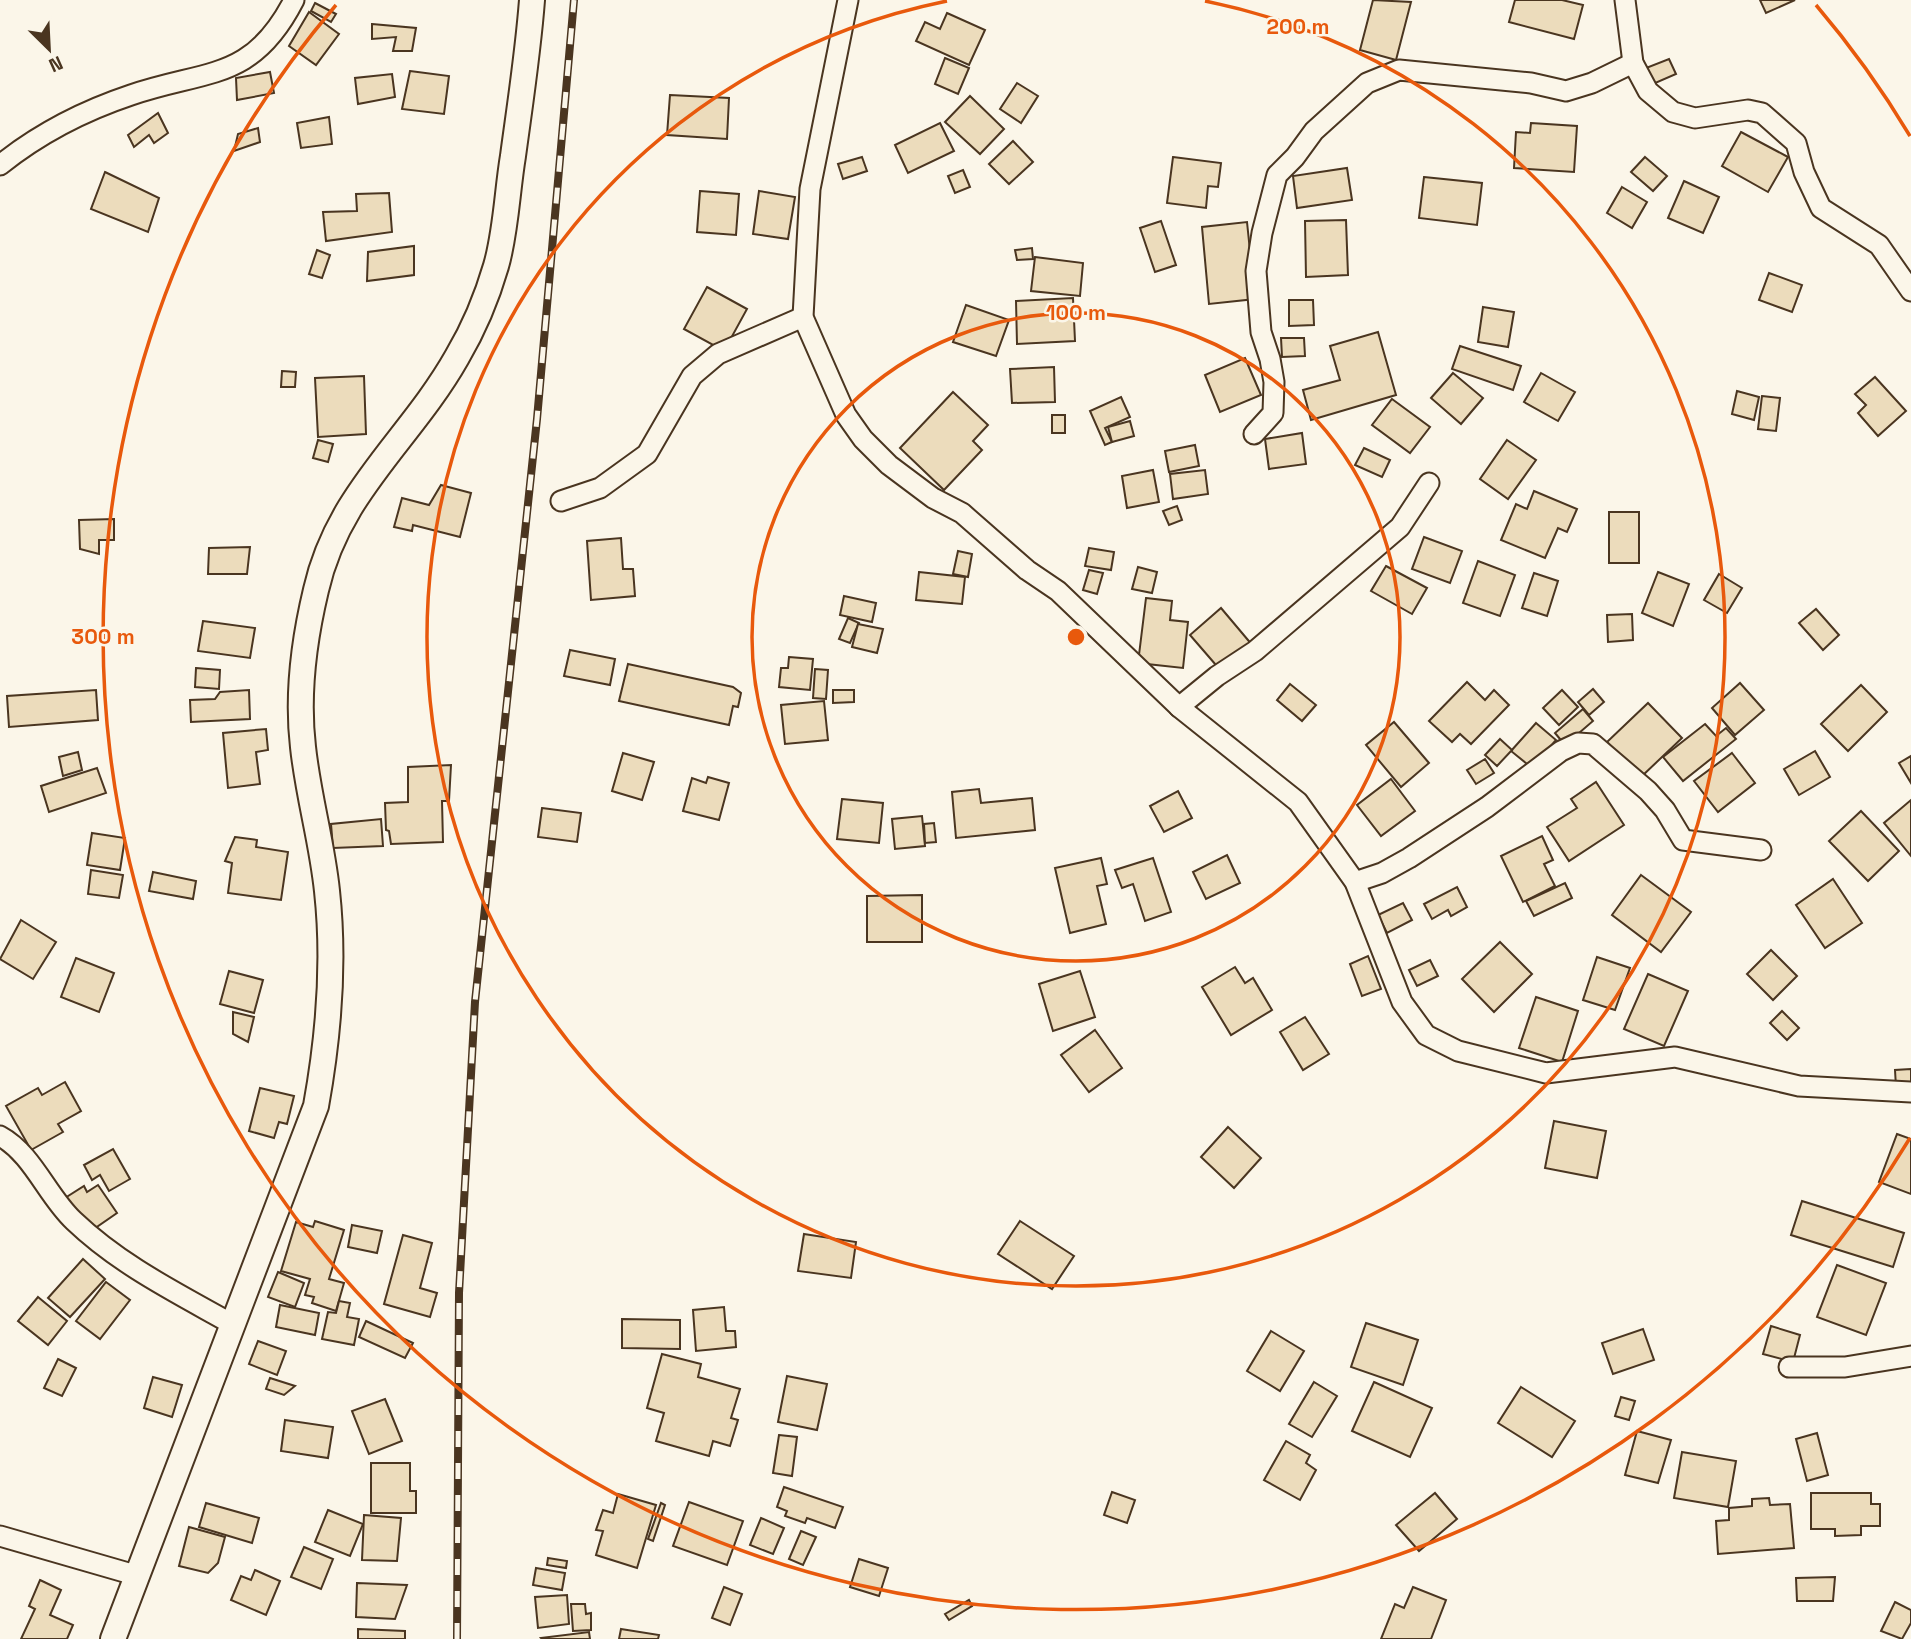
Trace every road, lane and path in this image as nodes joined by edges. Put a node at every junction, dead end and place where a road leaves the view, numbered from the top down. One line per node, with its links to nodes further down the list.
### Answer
1 (294, 0): 6 (street)
2 (532, 0): 17 (street)
3 (848, 0): 8 (street)
4 (1625, 0): 5 (street)
5 (1633, 63): 7 (street); 9 (street)
6 (0, 165)
7 (1911, 291)
8 (803, 317): 11 (street); 12 (street)
9 (1254, 434)
10 (1429, 483): 12 (street)
11 (561, 501)
12 (1179, 707): 14 (street)
13 (1761, 850): 14 (street)
14 (1355, 882): 15 (street)
15 (1911, 1092)
16 (0, 1136): 17 (street)
17 (232, 1324): 21 (street)
18 (1911, 1356): 19 (street)
19 (1789, 1367)
20 (0, 1536): 21 (street)
21 (135, 1575): 22 (street)
22 (113, 1639)

